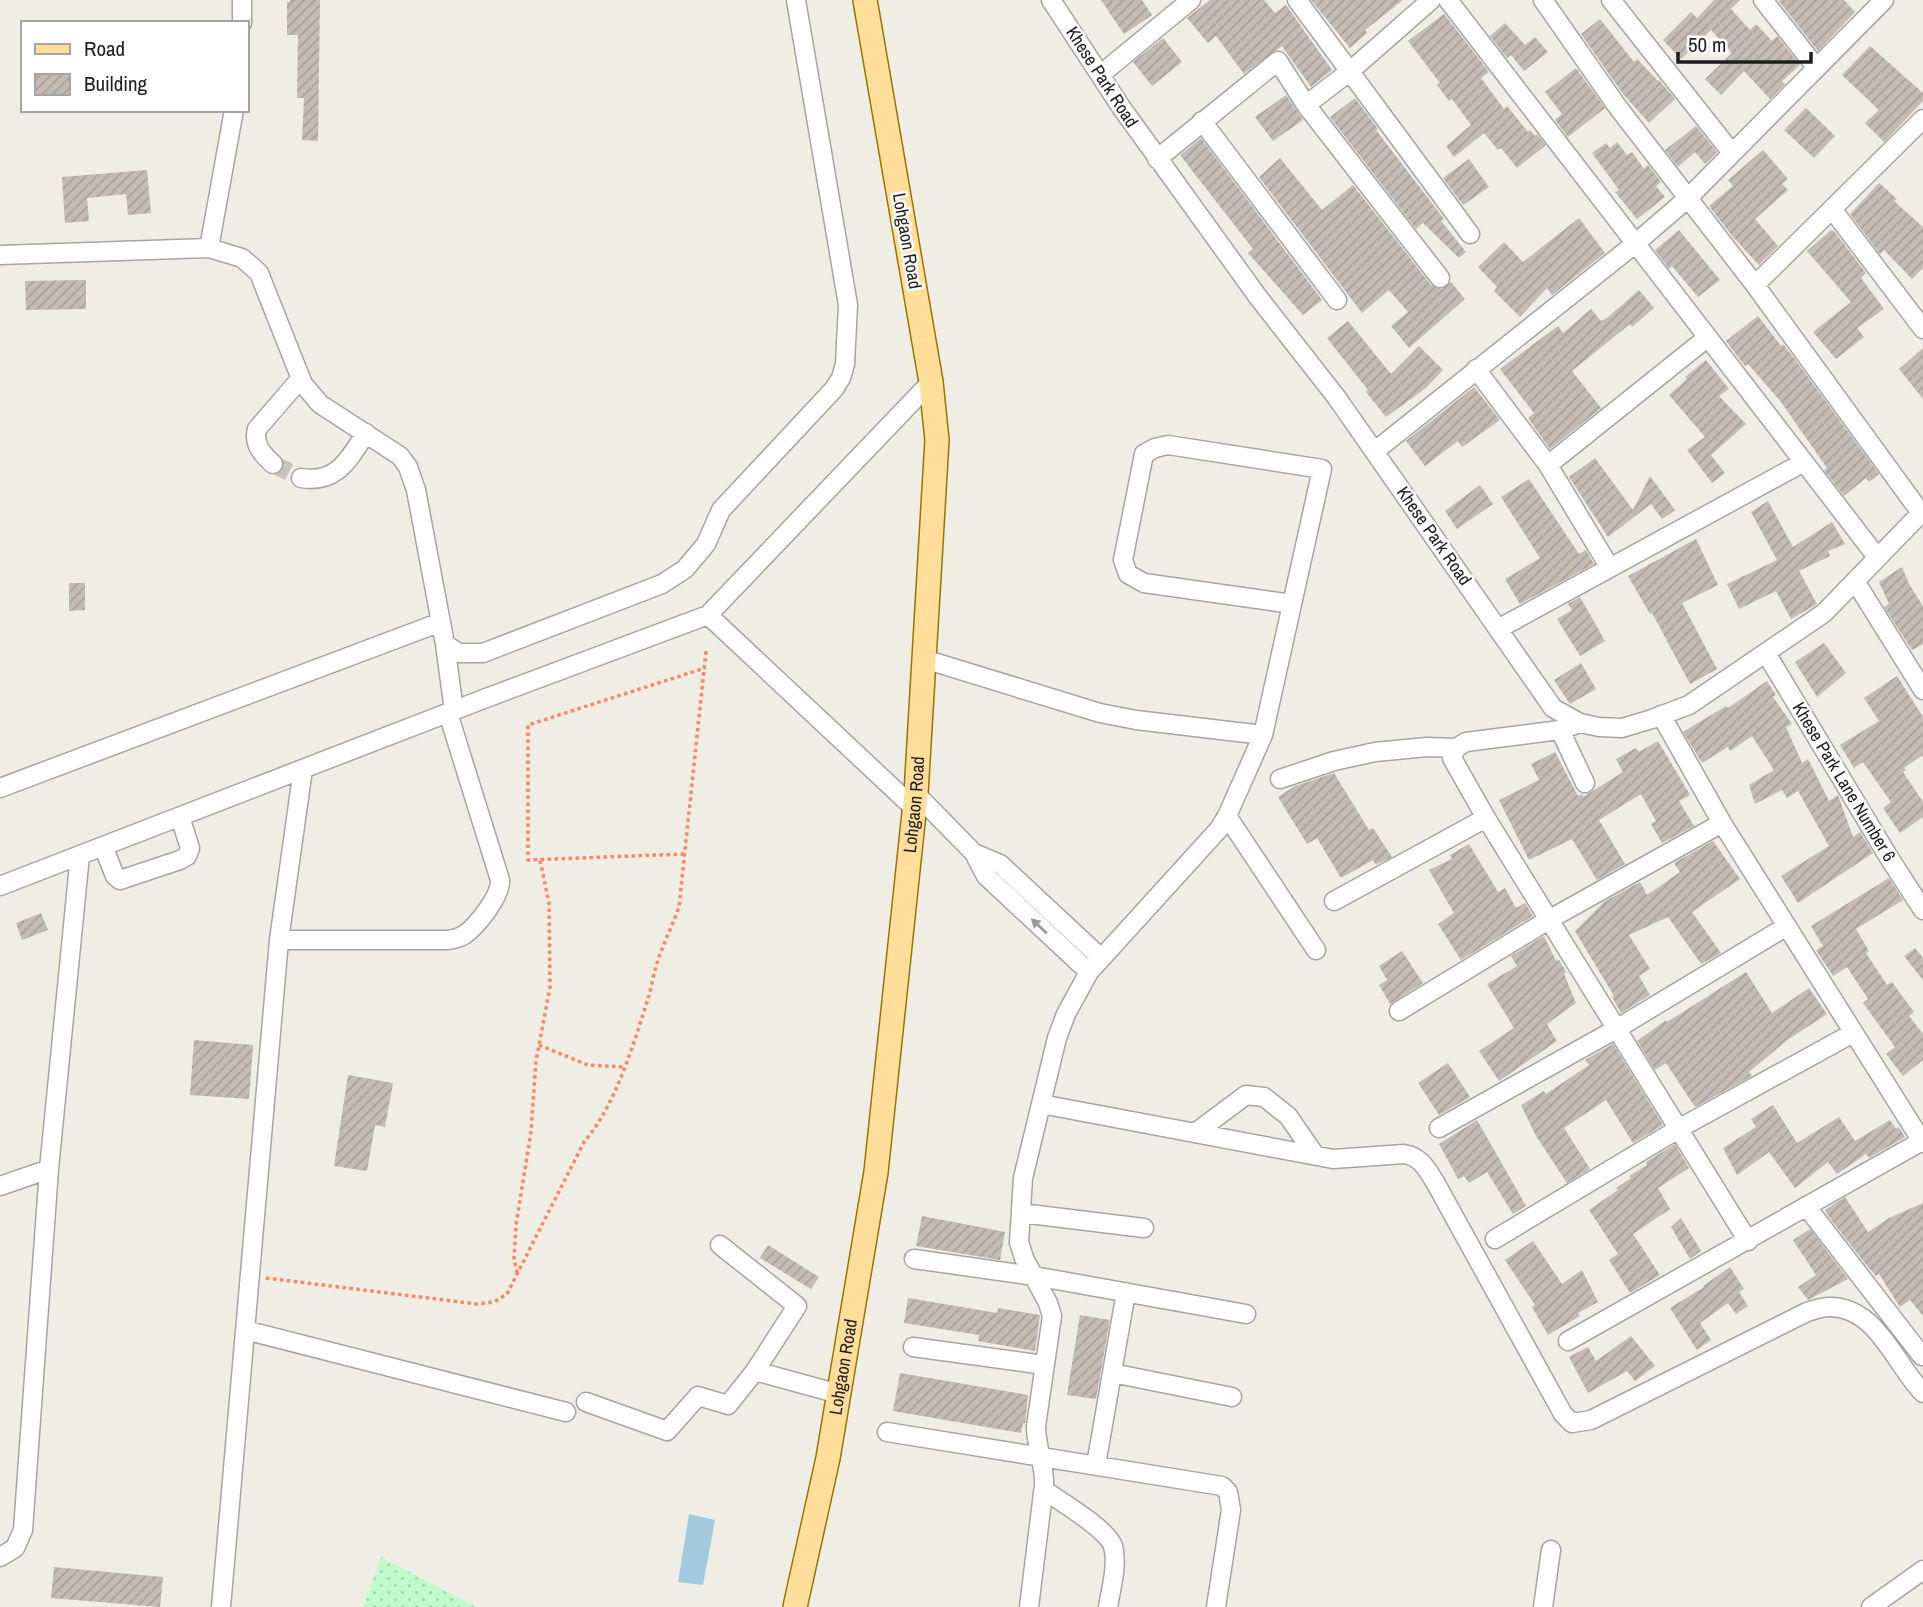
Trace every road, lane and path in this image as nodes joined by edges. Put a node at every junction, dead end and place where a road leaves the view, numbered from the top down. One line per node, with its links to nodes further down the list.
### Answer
1 (242, 0): 13 (street)
2 (796, 0): 51 (street)
3 (865, 0): 36 (main road, Lohgaon Road)
4 (1051, 0): 16 (street, Khese Park Road)
5 (1191, 0): 16 (street)
6 (1297, 0): 15 (street)
7 (1431, 0): 15 (street)
8 (1448, 0): 26 (street)
9 (1543, 0): 23 (street)
10 (1611, 0): 21 (street)
11 (1763, 0): 14 (street)
12 (1884, 0): 14 (street)
13 (242, 21)
14 (1816, 67): 21 (street)
15 (1349, 72): 17 (street); 25 (street)
16 (1100, 75): 22 (street, Khese Park Road)
17 (1306, 105): 19 (street); 29 (street)
18 (234, 112): 27 (street)
19 (1202, 121): 22 (street); 31 (street)
20 (1921, 124): 24 (street)
21 (1732, 153): 23 (street)
22 (1157, 159): 38 (street, Khese Park Road)
23 (1688, 198): 26 (street); 30 (street)
24 (1832, 209): 30 (street); 32 (street)
25 (1469, 234)
26 (1636, 243): 33 (street); 34 (street)
27 (209, 247): 28 (street); 35 (street)
28 (0, 255)
29 (1440, 278)
30 (1755, 285): 43 (street)
31 (1337, 300)
32 (1923, 329)
33 (1708, 337): 39 (street); 41 (street)
34 (1476, 369): 38 (street); 41 (street)
35 (301, 378): 37 (street); 40 (street)
36 (931, 382): 48 (street); 54 (main road, Lohgaon Road)
37 (366, 433): 42 (street); 49 (street)
38 (1375, 451): 50 (street, Khese Park Road)
39 (1804, 462): 44 (street); 45 (street)
40 (273, 464)
41 (1548, 465): 45 (street)
42 (302, 478)
43 (1922, 512): 44 (street, Khese Park Road)
44 (1877, 557): 46 (street, Khese Park Road)
45 (1610, 568): 50 (street)
46 (1855, 581): 53 (street, Khese Park Road); 56 (street)
47 (1292, 604): 47 (street); 61 (street)
48 (708, 615): 57 (street); 67 (street)
49 (441, 622): 51 (street); 66 (street)
50 (1498, 629): 59 (street, Khese Park Road)
51 (445, 644): 57 (street)
52 (706, 651): 55 (path)
53 (1766, 653): 58 (street, Khese Park Road); 79 (street, Khese Park Lane Number 6)
54 (924, 660): 61 (street); 67 (main road, Lohgaon Road)
55 (705, 668): 74 (path); 76 (path)
56 (1923, 690)
57 (451, 712): 63 (street); 82 (street)
58 (1661, 715): 59 (street, Khese Park Road); 71 (street)
59 (1580, 723): 60 (street)
60 (1560, 730): 62 (street); 65 (street)
61 (1263, 735): 68 (street)
62 (1456, 748): 64 (street); 70 (street)
63 (303, 769): 69 (street); 82 (street)
64 (1280, 779)
65 (1585, 783)
66 (0, 788)
67 (916, 801): 73 (street); 119 (main road, Lohgaon Road)
68 (1227, 816): 83 (street); 84 (street)
69 (180, 817): 72 (street); 72 (street)
70 (1486, 818): 78 (street); 80 (street)
71 (1722, 823): 80 (street); 81 (street)
72 (103, 846): 75 (street)
73 (974, 853): 84 (street); 85 (street, one-way to 73)
74 (684, 854): 76 (path); 90 (path)
75 (80, 855): 77 (street); 97 (street)
76 (540, 860): 89 (path)
77 (0, 886)
78 (1334, 901)
79 (1923, 910)
80 (1550, 919): 86 (street); 87 (street)
81 (1787, 926): 87 (street); 88 (street)
82 (279, 940): 107 (street)
83 (1316, 950)
84 (1101, 958): 85 (street)
85 (1089, 972): 91 (street)
86 (1399, 1011)
87 (1618, 1027): 92 (street); 93 (street)
88 (1853, 1033): 93 (street); 95 (street)
89 (539, 1045): 90 (path); 106 (path)
90 (624, 1067): 106 (path)
91 (1041, 1104): 94 (street); 100 (street)
92 (1439, 1128)
93 (1680, 1128): 102 (street); 103 (street)
94 (1195, 1133): 96 (street); 96 (street)
95 (1922, 1142): 99 (street)
96 (1315, 1155): 118 (street)
97 (49, 1169): 98 (street); 128 (street)
98 (0, 1186)
99 (1806, 1206): 103 (street); 114 (street)
100 (1021, 1213): 101 (street); 108 (street)
101 (1144, 1228)
102 (1495, 1239)
103 (1748, 1241): 112 (street)
104 (720, 1245): 116 (street)
105 (914, 1259): 108 (street)
106 (517, 1274): 107 (path)
107 (250, 1276): 111 (street)
108 (1034, 1276): 109 (street); 115 (street)
109 (1126, 1293): 110 (street); 117 (street)
110 (1246, 1314)
111 (245, 1331): 122 (street); 130 (street)
112 (1568, 1341)
113 (913, 1347): 115 (street)
114 (1922, 1356)
115 (1044, 1365): 124 (street)
116 (755, 1371): 119 (street); 121 (street)
117 (1112, 1373): 120 (street); 125 (street)
118 (1923, 1393)
119 (839, 1394): 131 (main road, Lohgaon Road)
120 (1232, 1397)
121 (586, 1402)
122 (566, 1412)
123 (887, 1432): 124 (street)
124 (1040, 1456): 125 (street); 126 (street)
125 (1096, 1465): 134 (street)
126 (1044, 1490): 132 (street); 133 (street)
127 (1551, 1550): 135 (street)
128 (0, 1557)
129 (1923, 1570): 136 (street)
130 (221, 1607)
131 (795, 1607)
132 (1029, 1607)
133 (1108, 1607)
134 (1216, 1607)
135 (1543, 1607)
136 (1871, 1607)

